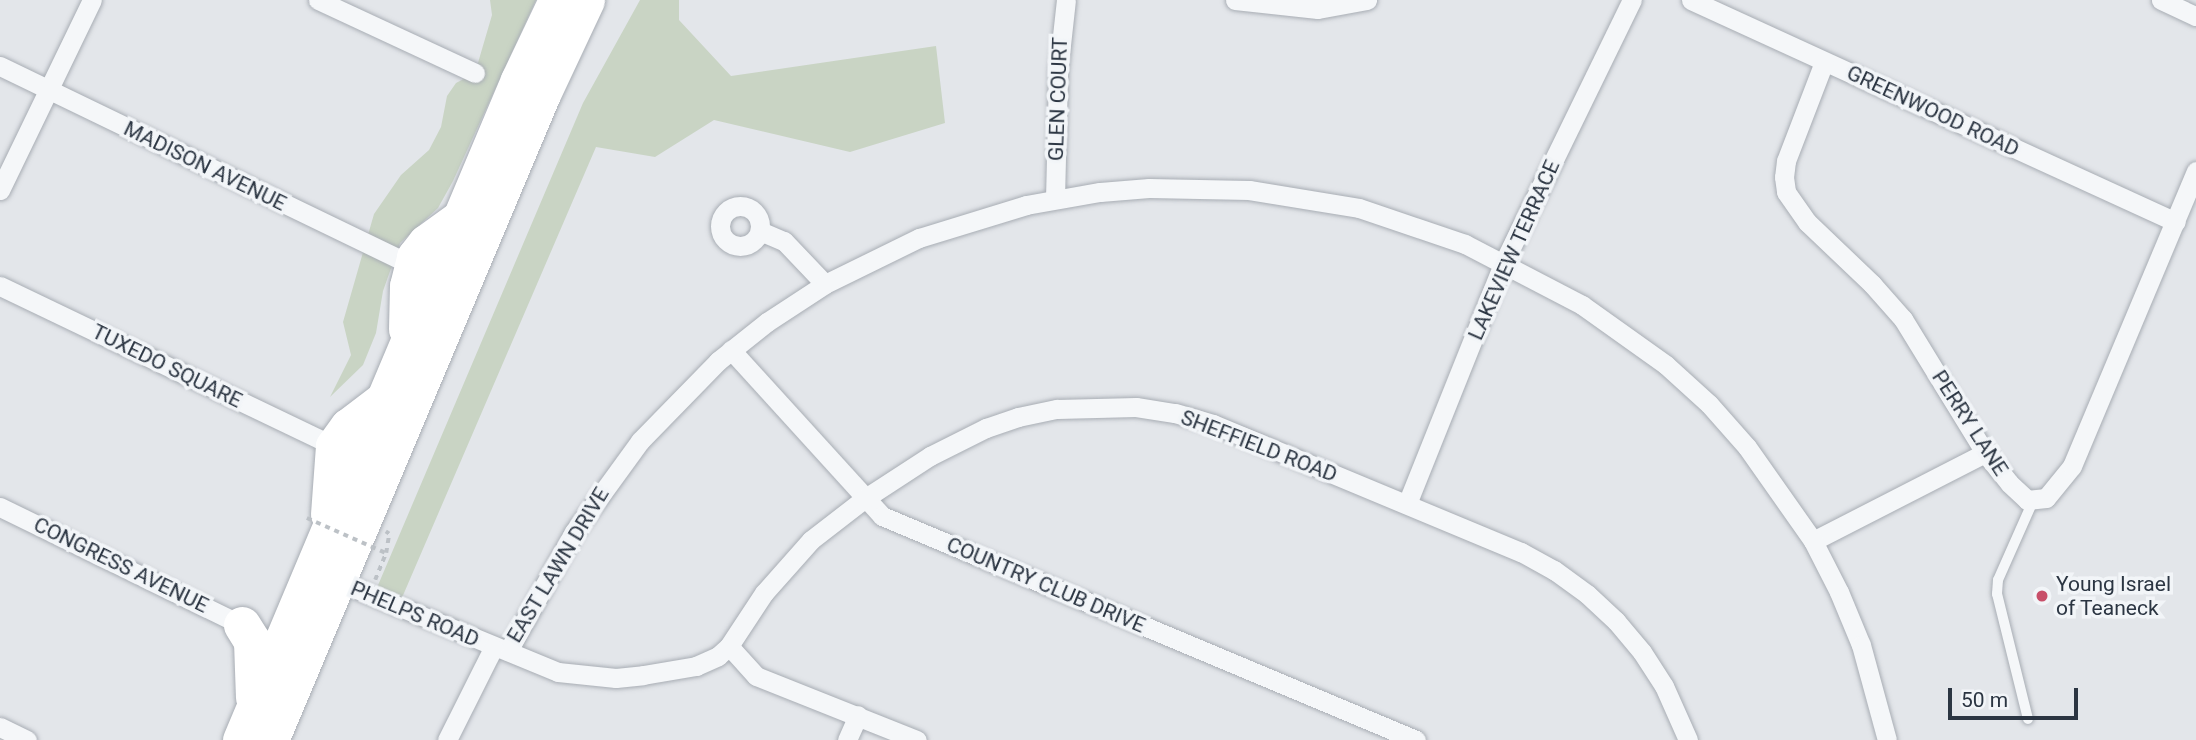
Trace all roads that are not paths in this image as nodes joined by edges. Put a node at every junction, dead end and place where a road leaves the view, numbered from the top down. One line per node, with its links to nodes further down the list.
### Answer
1 (92, 0): 15 (street)
2 (318, 0): 14 (street)
3 (557, 0): 19 (highway)
4 (586, 0): 37 (highway)
5 (1066, 0): 18 (street, GLEN COURT)
6 (1235, 0): 7 (street)
7 (1367, 0)
8 (1632, 0): 22 (street, LAKEVIEW TERRACE)
9 (1691, 0): 12 (street, GREENWOOD ROAD)
10 (2161, 0): 11 (street)
11 (2196, 16)
12 (1824, 62): 20 (street, GREENWOOD ROAD); 30 (street, PERRY LANE)
13 (0, 66): 15 (street, MADISON AVENUE)
14 (475, 73)
15 (48, 90): 17 (street); 23 (street, MADISON AVENUE)
16 (2196, 171): 20 (street)
17 (0, 190)
18 (1055, 199): 22 (street, EAST LAWN DRIVE); 24 (street, EAST LAWN DRIVE)
19 (462, 217): 23 (highway); 26 (highway)
20 (2176, 222): 32 (street)
21 (760, 230): 24 (street)
22 (1504, 262): 33 (street, LAKEVIEW TERRACE); 36 (street, EAST LAWN DRIVE)
23 (411, 265): 26 (highway)
24 (825, 284): 27 (street, EAST LAWN DRIVE)
25 (0, 286): 29 (street, TUXEDO SQUARE)
26 (407, 348): 28 (highway)
27 (732, 350): 31 (street, COUNTRY CLUB DRIVE); 40 (street, EAST LAWN DRIVE)
28 (386, 398): 29 (highway); 35 (highway)
29 (334, 446): 35 (highway)
30 (1985, 453): 32 (street, PERRY LANE); 36 (street)
31 (864, 499): 33 (street, SHEFFIELD ROAD); 39 (street, SHEFFIELD ROAD); 49 (street, COUNTRY CLUB DRIVE)
32 (2033, 500): 42 (lane)
33 (1407, 504): 50 (street, SHEFFIELD ROAD)
34 (0, 507): 38 (street, CONGRESS AVENUE)
35 (318, 526): 44 (highway)
36 (1813, 541): 51 (street, EAST LAWN DRIVE)
37 (353, 588): 40 (street, PHELPS ROAD); 44 (highway)
38 (242, 625): 44 (highway)
39 (729, 646): 40 (street, PHELPS ROAD); 41 (street)
40 (500, 649): 46 (street, EAST LAWN DRIVE)
41 (858, 715): 47 (street); 48 (street)
42 (2028, 719)
43 (0, 727): 45 (street)
44 (255, 730)
45 (27, 740)
46 (447, 740)
47 (847, 740)
48 (917, 740)
49 (1416, 740)
50 (1688, 740)
51 (1887, 740)

